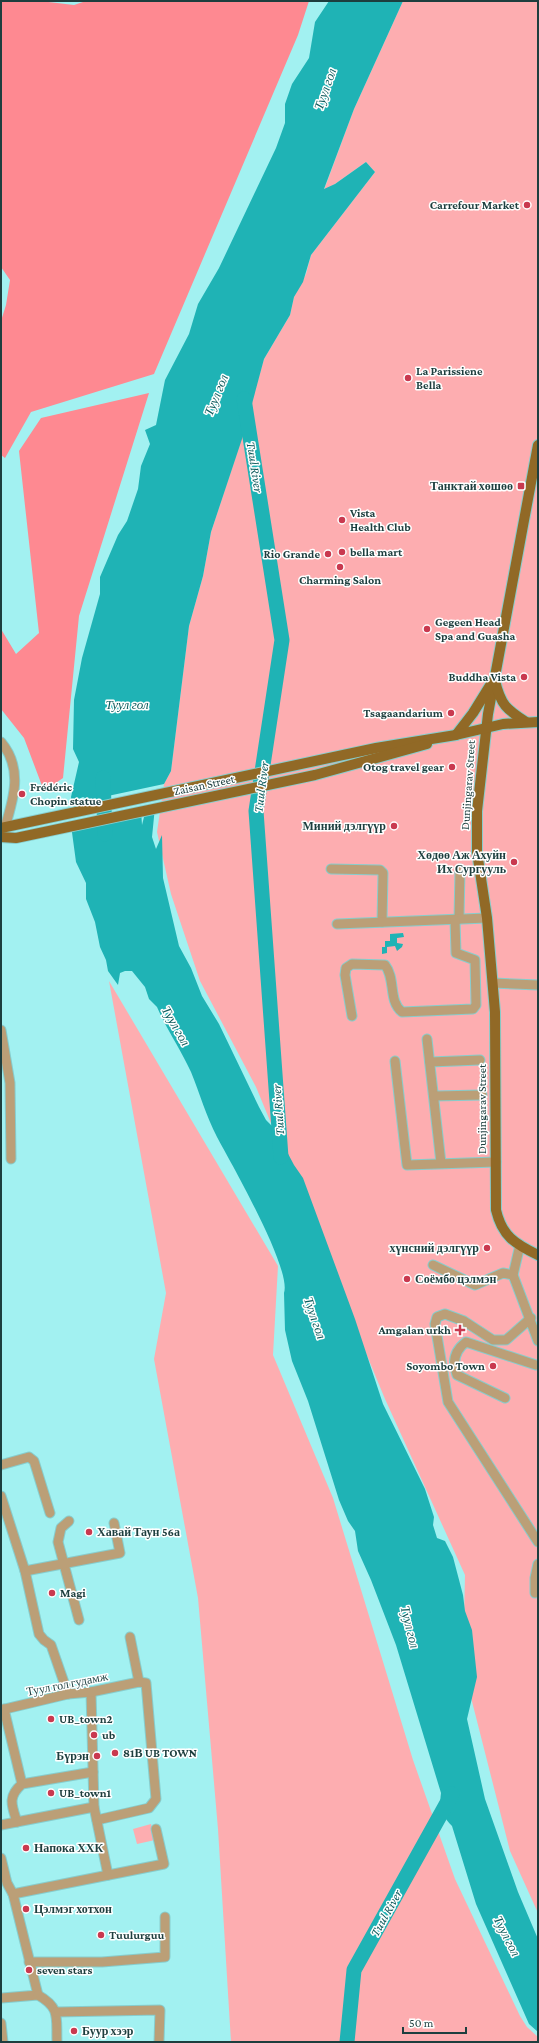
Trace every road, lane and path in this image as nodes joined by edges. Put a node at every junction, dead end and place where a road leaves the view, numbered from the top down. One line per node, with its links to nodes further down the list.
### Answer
1 (538, 446): 2 (main road, Dunjingarav Street)
2 (494, 677): 3 (main road); 5 (main road, Dunjingarav Street); 6 (main road)
3 (526, 722): 4 (main road, Zaisan Street); 5 (main road, Zaisan Street)
4 (538, 722)
5 (486, 728): 6 (main road, Zaisan Street); 12 (main road, Dunjingarav Street)
6 (456, 735): 8 (main road, Zaisan Street); 9 (main road, Zaisan Street)
7 (1, 742): 8 (street)
8 (3, 828)
9 (1, 838)
10 (331, 869): 14 (street)
11 (460, 869): 13 (street)
12 (487, 918): 13 (street); 16 (main road, Dunjingarav Street)
13 (457, 920): 14 (street); 18 (street)
14 (382, 922): 15 (street)
15 (337, 924)
16 (493, 983): 17 (street); 27 (main road, Dunjingarav Street)
17 (538, 985)
18 (352, 1016)
19 (1, 1030): 26 (street)
20 (428, 1039): 23 (street)
21 (480, 1060): 23 (street)
22 (395, 1061): 28 (street)
23 (430, 1062): 25 (street)
24 (482, 1095): 25 (street)
25 (434, 1096): 28 (street)
26 (11, 1159)
27 (496, 1162): 28 (street); 29 (main road, Dunjingarav Street)
28 (441, 1164)
29 (520, 1245): 30 (main road, Dunjingarav Street); 32 (street)
30 (538, 1254)
31 (433, 1265): 32 (street)
32 (513, 1275): 33 (street)
33 (531, 1318): 34 (street); 42 (street)
34 (538, 1342)
35 (536, 1365): 36 (street)
36 (504, 1398)
37 (1, 1465): 39 (street)
38 (1, 1496): 45 (street)
39 (50, 1513)
40 (69, 1521): 43 (street)
41 (114, 1523): 43 (street)
42 (538, 1542)
43 (65, 1564): 45 (street); 47 (street)
44 (538, 1564): 46 (street)
45 (25, 1571): 51 (street)
46 (535, 1593)
47 (79, 1620)
48 (130, 1637): 49 (street)
49 (139, 1682): 50 (street, Туул гол гудамж); 56 (street)
50 (91, 1692): 51 (street, Туул гол гудамж); 53 (street)
51 (68, 1694): 52 (street, Туул гол гудамж)
52 (3, 1709): 54 (street)
53 (93, 1772): 54 (street); 55 (street)
54 (22, 1784): 57 (street)
55 (94, 1807): 56 (street); 57 (street)
56 (97, 1820): 61 (street)
57 (17, 1822): 58 (street)
58 (1, 1825)
59 (156, 1829): 61 (street)
60 (1, 1858): 62 (street)
61 (108, 1875): 63 (street)
62 (4, 1883): 63 (street)
63 (12, 1894): 65 (street)
64 (165, 1917): 65 (street)
65 (29, 1962): 66 (street)
66 (38, 1995): 67 (street); 68 (street)
67 (1, 1998)
68 (56, 2012): 71 (street); 72 (street)
69 (1, 2023): 70 (street)
70 (3, 2042)
71 (57, 2042)
72 (159, 2042)

